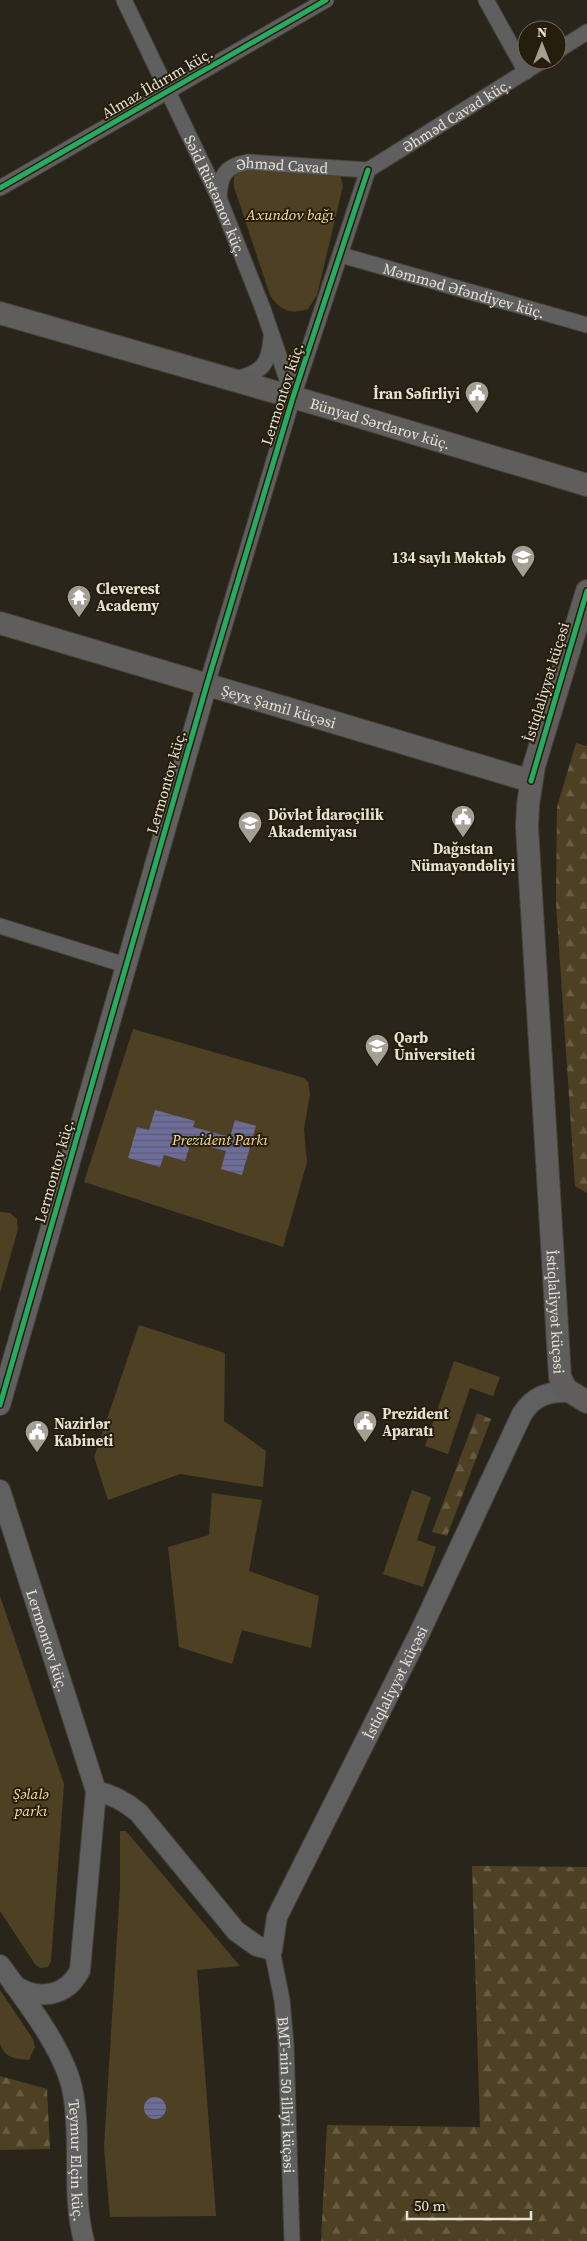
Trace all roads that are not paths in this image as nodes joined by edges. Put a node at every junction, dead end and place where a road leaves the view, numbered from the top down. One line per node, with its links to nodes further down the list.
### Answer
1 (124, 0): 8 (street, Səid Rüstəmov küç.)
2 (326, 0): 8 (street, Almaz İldırım küç.)
3 (486, 0): 7 (street)
4 (587, 32): 5 (street)
5 (567, 45)
6 (529, 70): 7 (street, Əhməd Cavad küç.)
7 (526, 72): 9 (street, Əhməd Cavad küç.)
8 (168, 91): 10 (street, Almaz İldırım küç.); 11 (street, Səid Rüstəmov küç.)
9 (368, 170): 11 (street, Əhməd Cavad); 12 (street, Lermontov küç.)
10 (0, 188)
11 (219, 198): 15 (street, Səid Rüstəmov küç.)
12 (341, 255): 14 (street, Məmməd Əfəndiyev küç.); 17 (street, Lermontov küç.)
13 (0, 313): 16 (main road, Bünyad Sərdarov küç.)
14 (587, 325)
15 (272, 334): 16 (street); 17 (street, Səid Rüstəmov küç.)
16 (231, 380): 17 (main road, Bünyad Sərdarov küç.)
17 (294, 397): 18 (main road, Bünyad Sərdarov küç.); 21 (street, Lermontov küç.)
18 (587, 485)
19 (587, 591): 22 (main road, İstiqlaliyyət küçəsi)
20 (0, 623): 21 (main road, Şeyx Şamil küçəsi)
21 (207, 684): 22 (main road, Şeyx Şamil küçəsi); 24 (street, Lermontov küç.)
22 (531, 781): 25 (main road, İstiqlaliyyət küçəsi)
23 (0, 926): 24 (street)
24 (125, 965): 26 (street, Lermontov küç.)
25 (578, 1397): 29 (street, İstiqlaliyyət küçəsi)
26 (0, 1405)
27 (0, 1490): 28 (street, Lermontov küç.)
28 (96, 1791): 29 (street); 31 (street, Lermontov küç.)
29 (272, 1950): 33 (street, BMT-nin 50 illiyi küçəsi)
30 (0, 1965): 31 (street)
31 (14, 1985): 32 (street, Teymur Elçin küç.)
32 (84, 2241)
33 (292, 2241)

